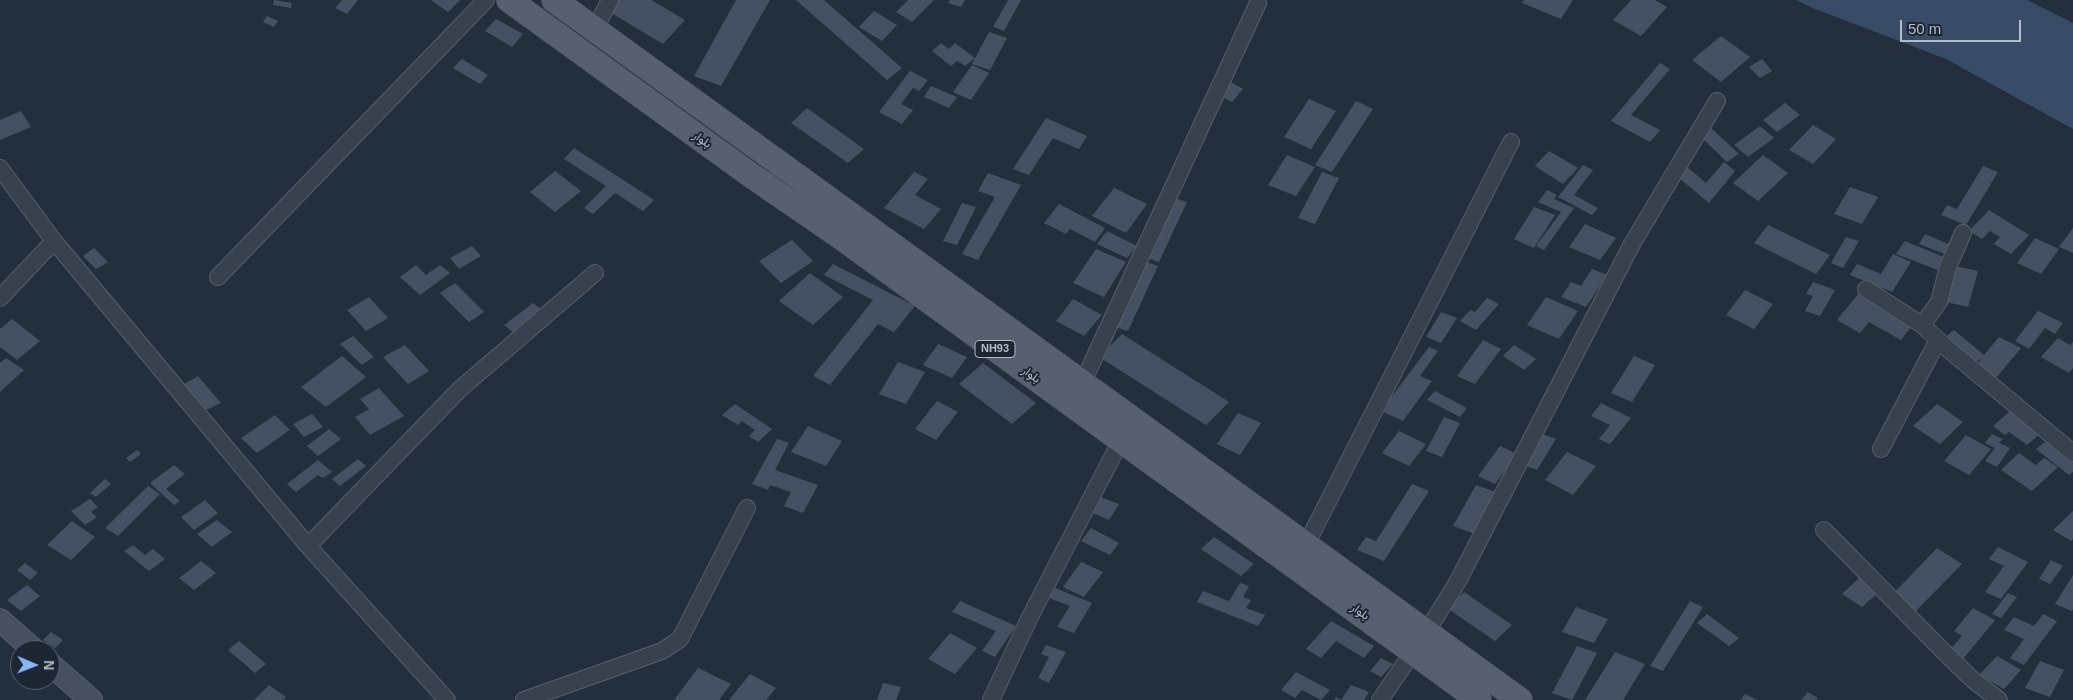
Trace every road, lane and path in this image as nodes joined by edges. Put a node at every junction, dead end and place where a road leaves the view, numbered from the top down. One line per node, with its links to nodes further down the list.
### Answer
1 (486, 0): 15 (street)
2 (509, 0): 8 (main road, بلوار / NH93)
3 (554, 0): 6 (main road, بلوار / NH93)
4 (610, 0): 6 (street)
5 (1258, 2): 20 (street)
6 (595, 30): 7 (main road, بلوار / NH93)
7 (639, 61): 8 (main road); 20 (main road, بلوار / NH93)
8 (625, 84): 21 (main road, بلوار / NH93)
9 (1717, 101): 30 (street)
10 (1511, 142): 26 (street)
11 (0, 168): 13 (street)
12 (1963, 233): 18 (street)
13 (54, 241): 17 (street); 27 (street)
14 (595, 273): 27 (street)
15 (218, 277)
16 (1866, 289): 18 (street)
17 (0, 298)
18 (1922, 325): 19 (street)
19 (1938, 340): 22 (street); 23 (street)
20 (1083, 382): 26 (main road, بلوار / NH93)
21 (1121, 440): 30 (main road, بلوار / NH93); 35 (street)
22 (1881, 449)
23 (2073, 453)
24 (747, 508): 34 (street)
25 (1824, 530): 39 (street)
26 (1306, 545): 30 (main road, بلوار / NH93)
27 (308, 546): 33 (street)
28 (0, 620): 29 (street)
29 (23, 640)
30 (1419, 642): 36 (street); 37 (main road, بلوار / NH93); 38 (main road, بلوار / NH93)
31 (60, 673): 32 (street)
32 (91, 700)
33 (447, 700)
34 (524, 700)
35 (991, 700)
36 (1380, 700)
37 (1480, 700)
38 (1520, 700)
39 (2000, 700)

